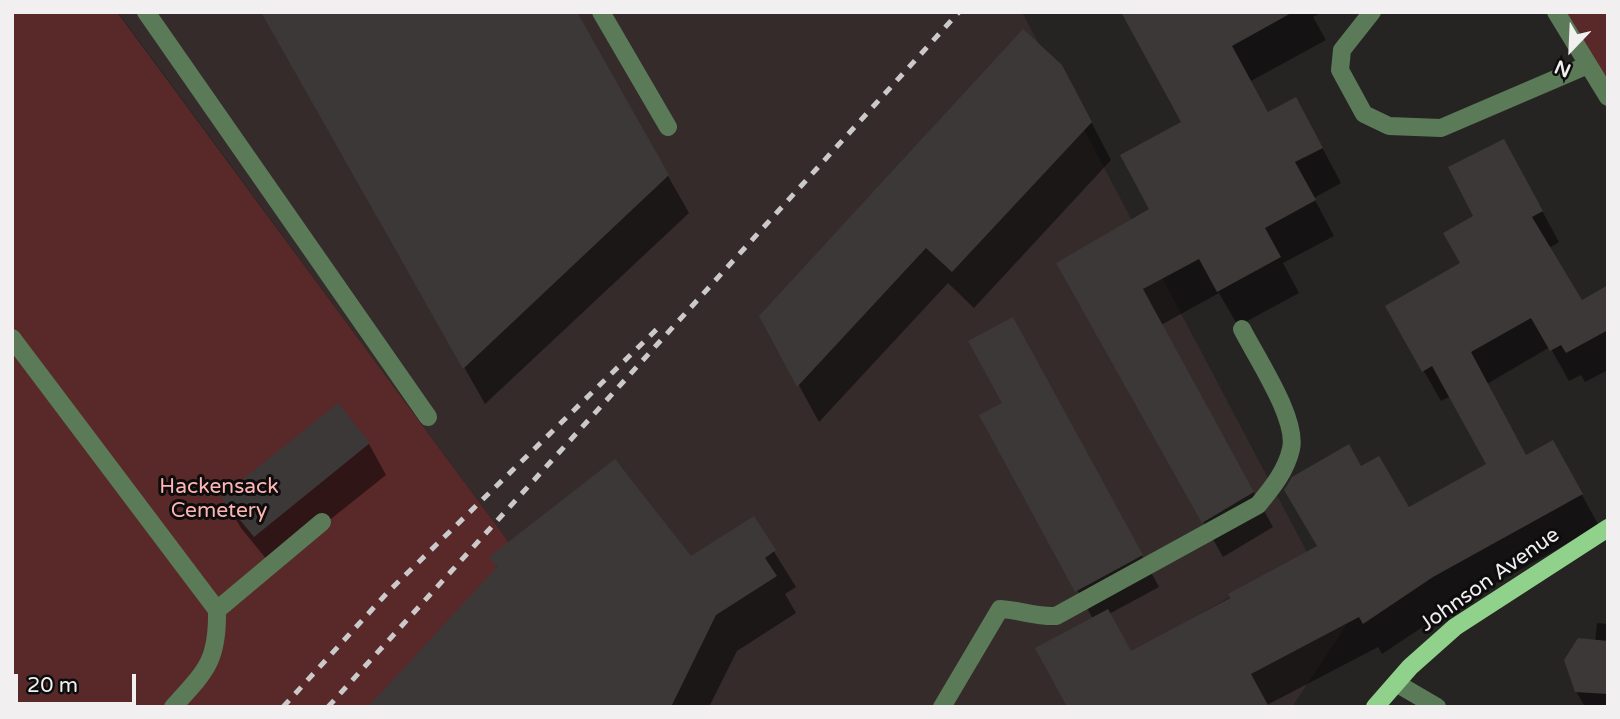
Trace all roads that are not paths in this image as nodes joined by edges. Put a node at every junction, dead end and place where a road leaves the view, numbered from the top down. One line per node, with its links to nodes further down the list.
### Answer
1 (146, 12): 10 (street)
2 (601, 12): 7 (street)
3 (1372, 12): 5 (street)
4 (1556, 12): 5 (street)
5 (1588, 65): 6 (street)
6 (1608, 97)
7 (667, 127)
8 (1242, 329): 16 (street)
9 (12, 338): 13 (street)
10 (428, 417)
11 (322, 522): 13 (street)
12 (1608, 528): 14 (main road, Johnson Avenue)
13 (218, 610): 15 (street)
14 (1396, 683): 17 (main road, Johnson Avenue); 18 (street)
15 (173, 707)
16 (942, 707)
17 (1376, 707)
18 (1437, 707)

